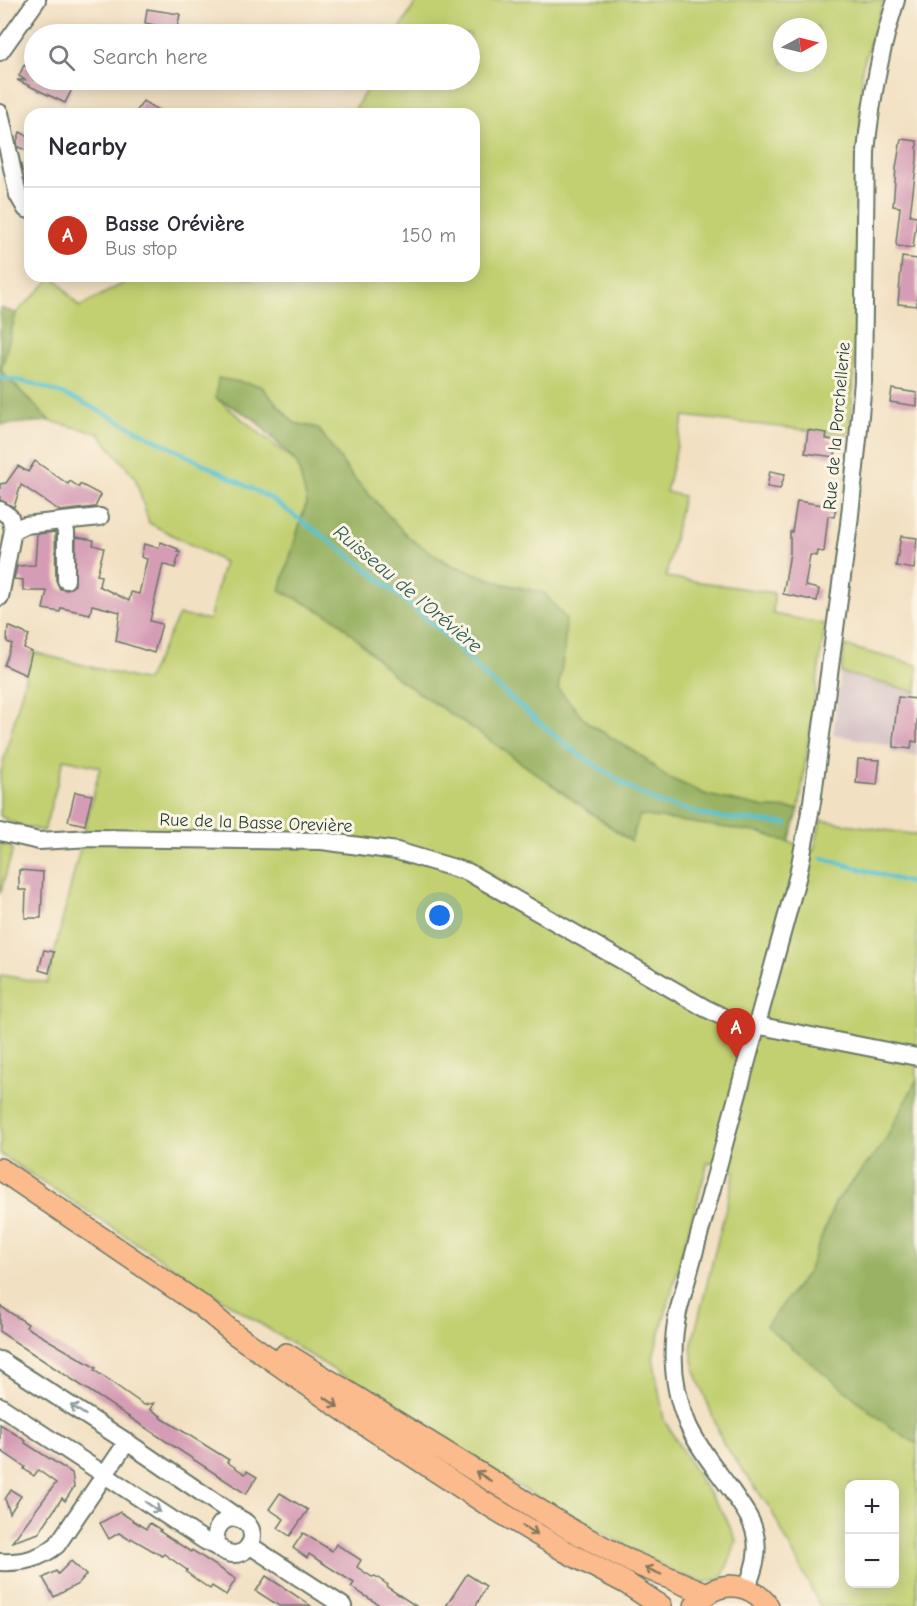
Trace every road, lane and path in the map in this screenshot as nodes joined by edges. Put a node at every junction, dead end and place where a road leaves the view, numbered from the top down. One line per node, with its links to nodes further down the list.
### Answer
1 (37, 0): 3 (street)
2 (896, 0): 13 (street, Rue de la Porchellerie)
3 (0, 52)
4 (0, 113): 5 (street)
5 (24, 206)
6 (0, 510): 9 (street)
7 (100, 517): 8 (street)
8 (63, 522): 9 (street); 10 (street)
9 (13, 530): 11 (street)
10 (66, 580)
11 (0, 597)
12 (0, 832): 13 (street, Rue de la Basse Orevière)
13 (755, 1029): 14 (street, Rue de la Basse Orevière); 25 (street, Rue de la Porchellerie)
14 (917, 1057)
15 (6, 1174): 16 (main road)
16 (200, 1305): 26 (main road, one-way to 16); 28 (main road, one-way to 28)
17 (0, 1360): 19 (street, one-way to 17)
18 (0, 1406): 20 (street)
19 (126, 1442): 20 (street); 21 (street)
20 (105, 1474): 23 (street, one-way to 23); 24 (street)
21 (240, 1520): 22 (street); 23 (street)
22 (249, 1545): 23 (street); 27 (street)
23 (222, 1550)
24 (0, 1562)
25 (747, 1588): 26 (main road); 29 (main road)
26 (701, 1600)
27 (343, 1606)
28 (661, 1606)
29 (768, 1606)

